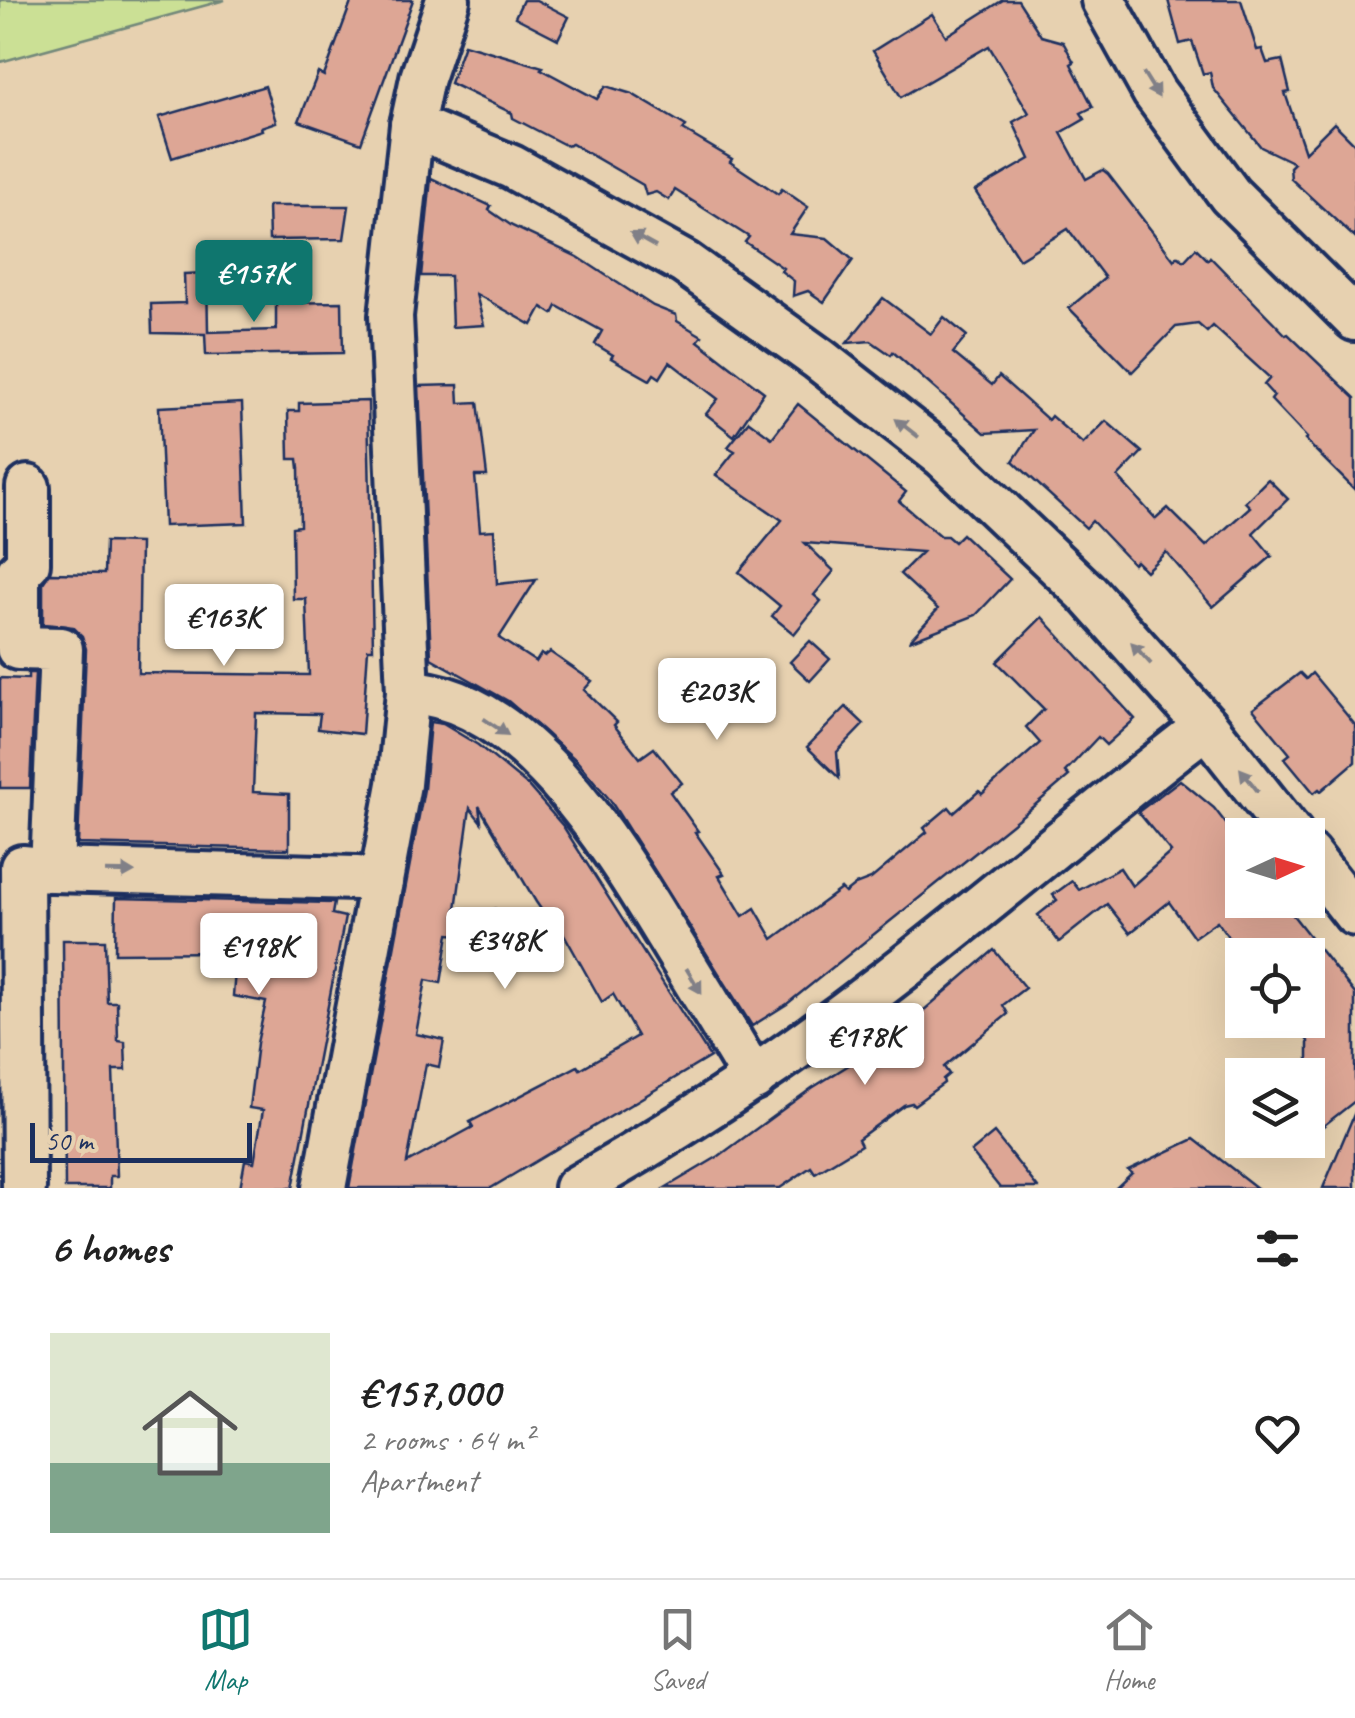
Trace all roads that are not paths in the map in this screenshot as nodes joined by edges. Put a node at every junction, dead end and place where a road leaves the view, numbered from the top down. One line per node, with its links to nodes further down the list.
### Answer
1 (448, 0): 3 (street)
2 (1103, 0): 4 (street, one-way to 4)
3 (412, 125): 6 (street); 7 (street, one-way to 3)
4 (1355, 319)
5 (28, 487): 9 (street)
6 (408, 692): 11 (street); 13 (street, one-way to 13)
7 (1206, 726): 8 (street, one-way to 7); 13 (street)
8 (1279, 818)
9 (37, 868): 11 (street, one-way to 11); 14 (street)
10 (1325, 876): 12 (street)
11 (381, 882): 15 (street)
12 (1355, 914)
13 (754, 1079): 16 (street)
14 (24, 1188)
15 (324, 1188)
16 (576, 1188)

